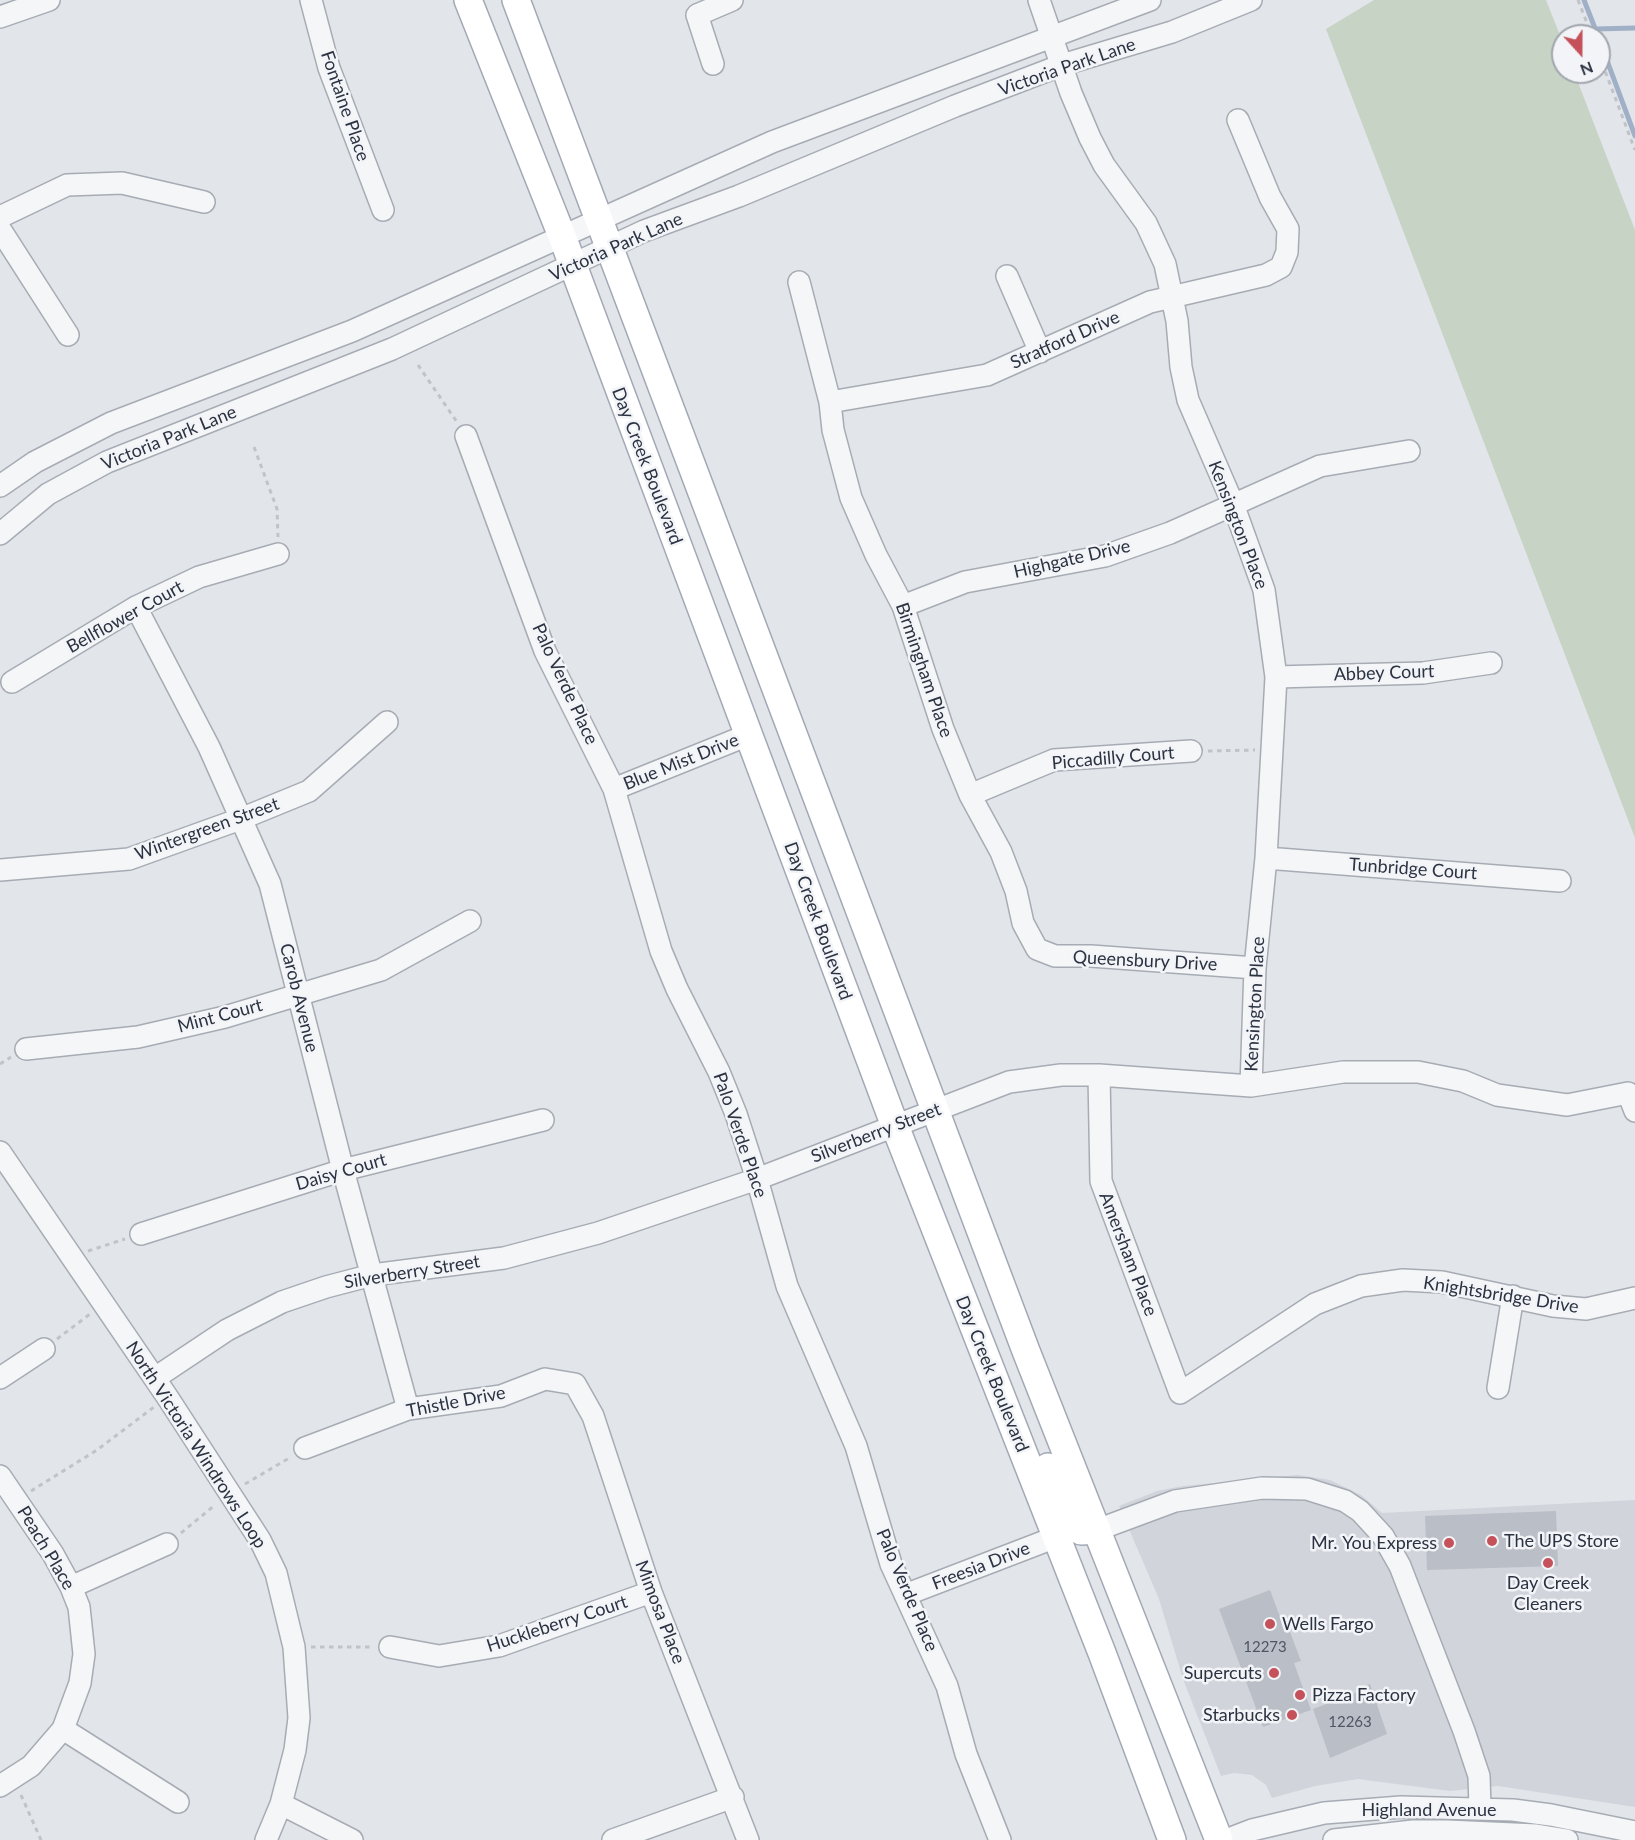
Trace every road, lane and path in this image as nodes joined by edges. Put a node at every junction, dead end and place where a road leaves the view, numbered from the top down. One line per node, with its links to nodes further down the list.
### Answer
1 (49, 0): 10 (street)
2 (311, 0): 19 (street, Fontaine Place)
3 (468, 0): 23 (main road, Day Creek Boulevard)
4 (516, 0): 21 (main road)
5 (732, 0): 13 (street)
6 (1039, 0): 12 (street, Kensington Place)
7 (1150, 0): 12 (street, Victoria Park Lane)
8 (1251, 0): 14 (street, Victoria Park Lane)
9 (1578, 0): 11 (path)
10 (0, 17)
11 (1587, 24)
12 (1052, 36): 14 (street, Kensington Place); 21 (street, Victoria Park Lane)
13 (713, 64)
14 (1062, 65): 24 (street, Victoria Park Lane); 28 (street, Kensington Place)
15 (1610, 84): 17 (path)
16 (1238, 120): 28 (street, Stratford Drive)
17 (1635, 150)
18 (204, 202): 20 (street)
19 (383, 210)
20 (0, 218)
21 (600, 219): 23 (street, Victoria Park Lane); 24 (main road)
22 (0, 229): 29 (street)
23 (562, 236): 25 (main road, Day Creek Boulevard); 36 (street, Victoria Park Lane)
24 (609, 246): 25 (street, Victoria Park Lane); 63 (main road)
25 (572, 264): 38 (street, Victoria Park Lane); 46 (main road, Day Creek Boulevard)
26 (1006, 276): 30 (street)
27 (799, 282): 32 (street, Birmingham Place)
28 (1171, 296): 30 (street, Stratford Drive); 37 (street, Kensington Place)
29 (68, 335)
30 (1040, 352): 32 (street, Stratford Drive)
31 (418, 365): 33 (path)
32 (830, 402): 40 (street, Birmingham Place)
33 (466, 436): 49 (street, Palo Verde Place)
34 (254, 447): 39 (path)
35 (1409, 451): 37 (street, Highgate Drive)
36 (0, 486)
37 (1233, 504): 40 (street, Highgate Drive); 43 (street, Kensington Place)
38 (0, 534)
39 (278, 554): 41 (street, Bellflower Court)
40 (903, 606): 50 (street, Birmingham Place)
41 (136, 607): 44 (street, Bellflower Court); 51 (street, Carob Avenue)
42 (1491, 663): 43 (street, Abbey Court)
43 (1276, 677): 47 (street, Kensington Place)
44 (12, 682)
45 (387, 722): 51 (street, Wintergreen Street)
46 (748, 735): 49 (street, Blue Mist Drive); 65 (main road, Day Creek Boulevard)
47 (1272, 750): 48 (path); 52 (street, Kensington Place)
48 (1191, 751): 50 (street, Piccadilly Court)
49 (614, 789): 68 (street, Palo Verde Place)
50 (970, 795): 56 (street, Birmingham Place)
51 (243, 818): 53 (street, Wintergreen Street); 58 (street, Carob Avenue)
52 (1266, 858): 54 (street, Tunbridge Court); 57 (street, Kensington Place)
53 (0, 870)
54 (1560, 881)
55 (470, 921): 58 (street, Mint Court)
56 (1037, 949): 57 (street, Queensbury Drive)
57 (1255, 968): 61 (street, Kensington Place)
58 (297, 993): 59 (street, Mint Court); 67 (street, Carob Avenue)
59 (26, 1049)
60 (1098, 1075): 61 (street, Silverberry Street); 63 (street, Silverberry Street); 80 (street, Amersham Place)
61 (1251, 1086): 62 (street, Silverberry Street)
62 (1632, 1102)
63 (934, 1111): 65 (street, Silverberry Street); 87 (main road)
64 (543, 1120): 67 (street, Daisy Court)
65 (895, 1126): 68 (street, Silverberry Street); 82 (main road, Day Creek Boulevard)
66 (0, 1152): 70 (street, North Victoria Windrows Loop)
67 (343, 1170): 69 (street, Daisy Court); 71 (street, Carob Avenue)
68 (757, 1179): 71 (street, Silverberry Street); 92 (street, Palo Verde Place)
69 (141, 1234): 70 (path)
70 (70, 1256): 74 (street, North Victoria Windrows Loop)
71 (372, 1275): 77 (street, Silverberry Street); 83 (street, Carob Avenue)
72 (1513, 1296): 73 (street, Knightsbridge Drive); 79 (street); 80 (street, Knightsbridge Drive)
73 (1635, 1298)
74 (103, 1304): 75 (path); 77 (street, North Victoria Windrows Loop)
75 (44, 1349): 76 (street)
76 (0, 1378)
77 (154, 1378): 81 (street, North Victoria Windrows Loop)
78 (575, 1384): 83 (street, Thistle Drive); 91 (street, Mimosa Place)
79 (1498, 1388)
80 (1180, 1393)
81 (168, 1398): 86 (path); 93 (street, North Victoria Windrows Loop)
82 (1001, 1398): 87 (main road); 88 (main road, Day Creek Boulevard)
83 (408, 1409): 84 (street, Thistle Drive)
84 (305, 1448)
85 (0, 1476): 86 (street, Peach Place)
86 (16, 1500): 90 (street, Peach Place)
87 (1097, 1530): 100 (street); 109 (main road)
88 (1056, 1537): 92 (street, Freesia Drive); 108 (main road, Day Creek Boulevard)
89 (167, 1544): 90 (street)
90 (71, 1587): 95 (street, Peach Place)
91 (651, 1592): 94 (street, Huckleberry Court); 97 (street, Mimosa Place)
92 (905, 1595): 107 (street, Palo Verde Place)
93 (294, 1647): 94 (path); 99 (street, North Victoria Windrows Loop)
94 (390, 1647)
95 (63, 1729): 96 (street); 98 (street)
96 (5, 1783): 102 (path)
97 (733, 1797): 105 (street); 106 (street, Mimosa Place)
98 (178, 1802)
99 (281, 1804): 103 (street, North Victoria Windrows Loop); 104 (street)
100 (1480, 1808): 101 (street, Highland Avenue); 110 (street, Highland Avenue)
101 (1635, 1832)
102 (41, 1840)
103 (266, 1840)
104 (352, 1840)
105 (613, 1840)
106 (748, 1840)
107 (999, 1840)
108 (1172, 1840)
109 (1220, 1840)
110 (1226, 1840)
111 (1334, 1840): 112 (street, Highland Avenue)
112 (1568, 1840)

